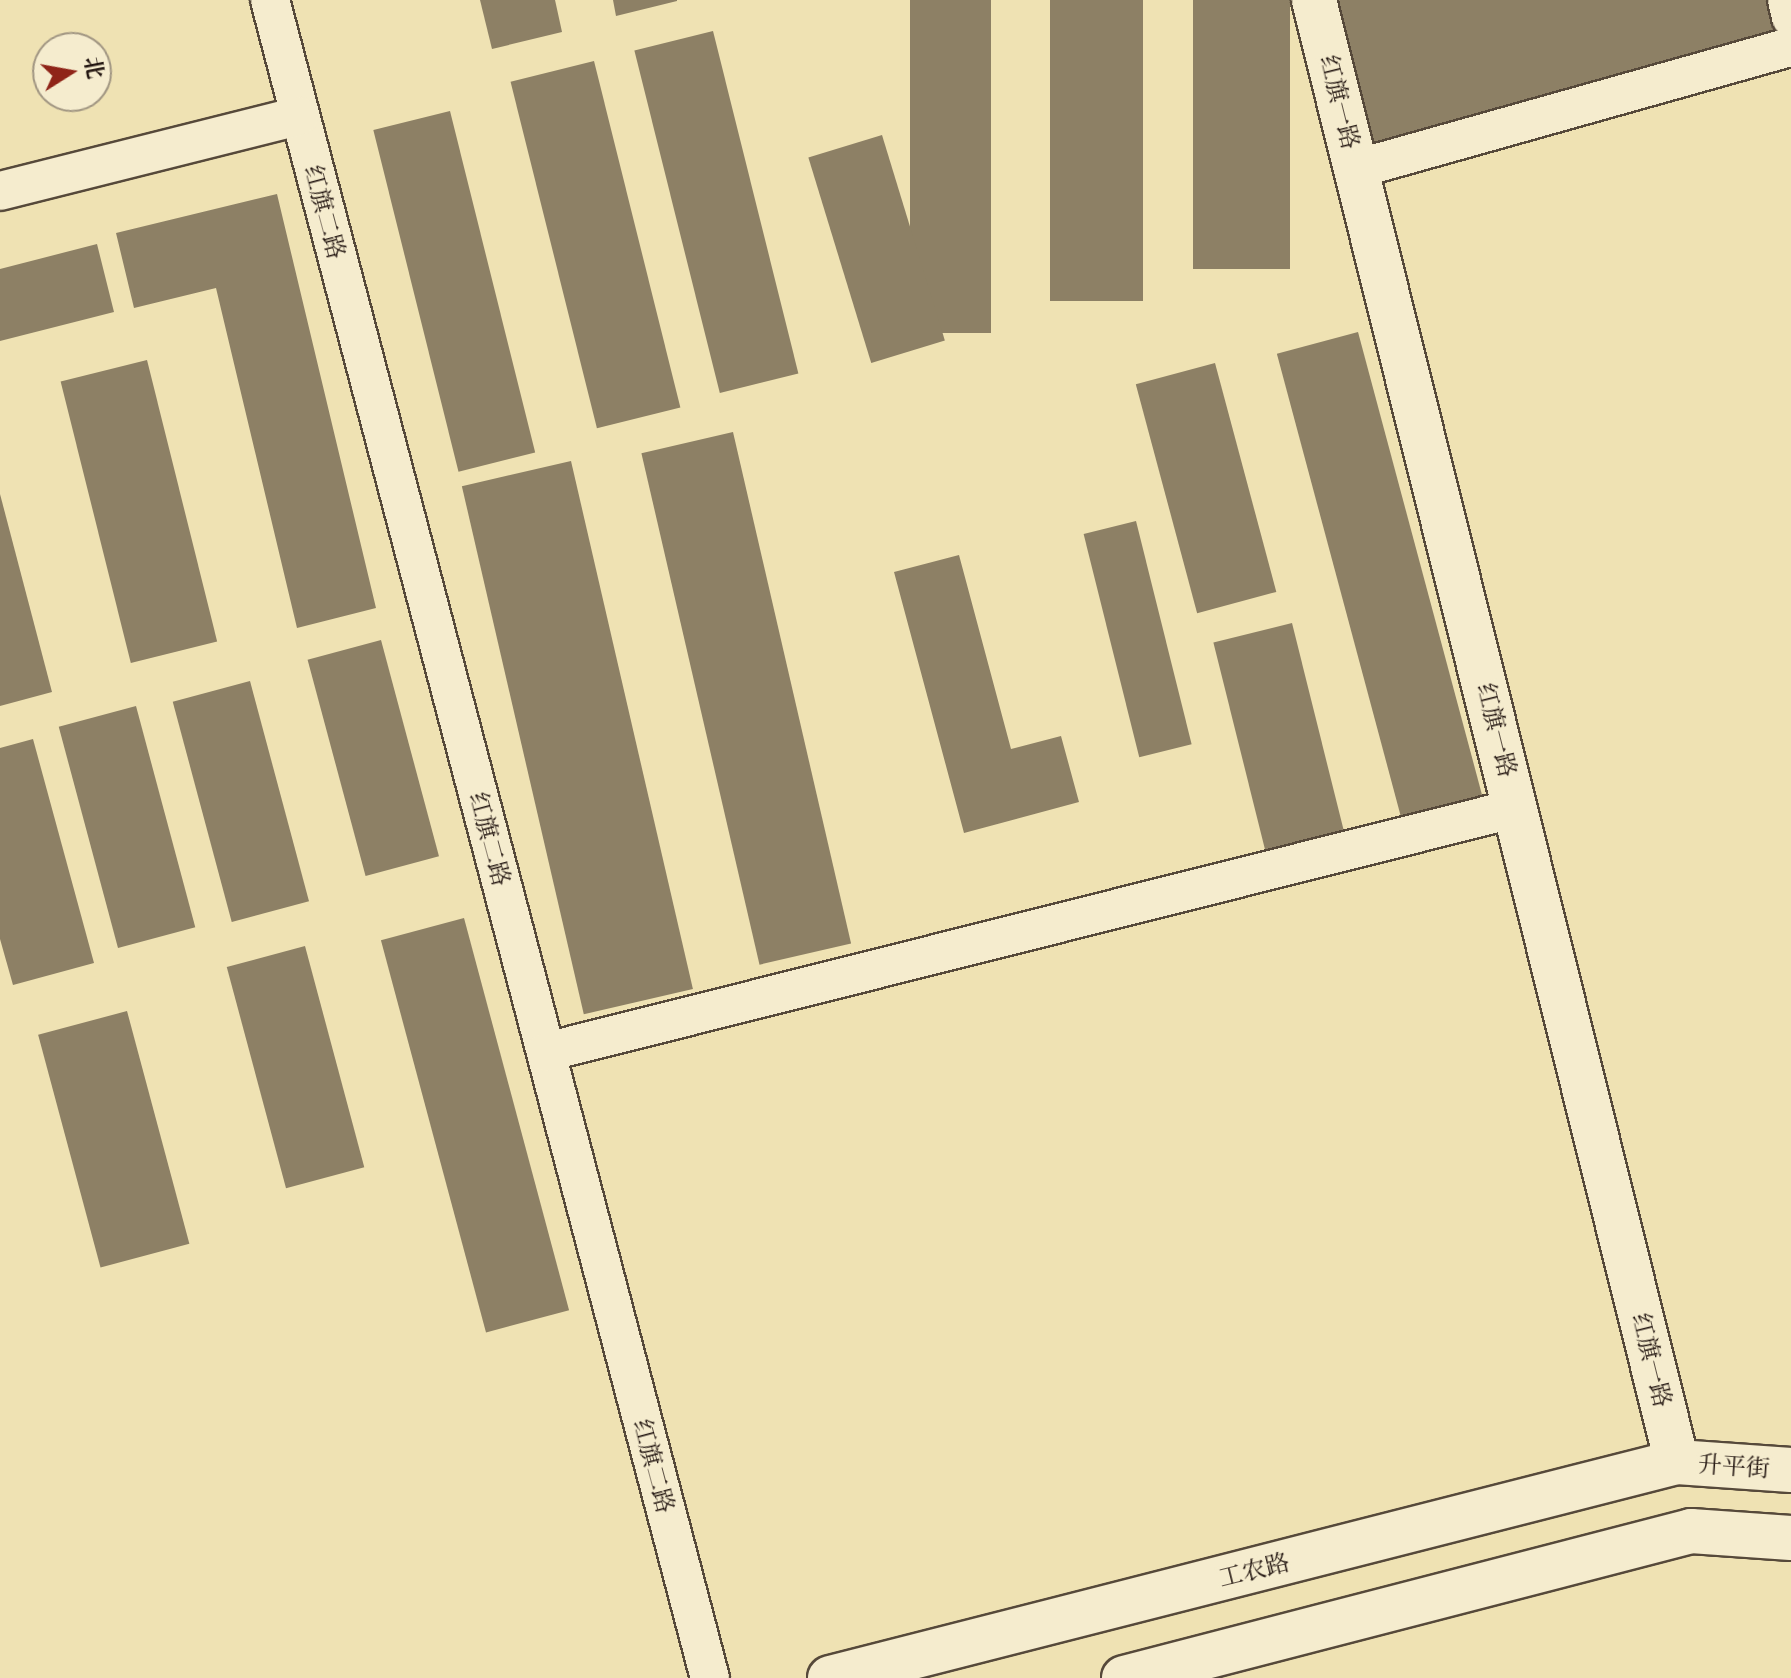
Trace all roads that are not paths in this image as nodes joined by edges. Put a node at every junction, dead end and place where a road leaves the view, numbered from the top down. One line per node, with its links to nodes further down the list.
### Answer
1 (270, 0): 6 (street, 红旗二路)
2 (1314, 0): 7 (main road, 红旗一路)
3 (1787, 0): 4 (street)
4 (1791, 18)
5 (1791, 47): 7 (street)
6 (299, 116): 8 (street); 10 (street, 红旗二路)
7 (1356, 169): 9 (main road, 红旗一路)
8 (0, 191)
9 (1517, 808): 10 (street); 11 (main road, 红旗一路)
10 (546, 1052): 14 (street, 红旗二路)
11 (1677, 1462): 12 (main road, 升平街); 15 (main road, 工农路)
12 (1791, 1470)
13 (1791, 1538): 16 (main road)
14 (710, 1678)
15 (830, 1678)
16 (1124, 1678)

